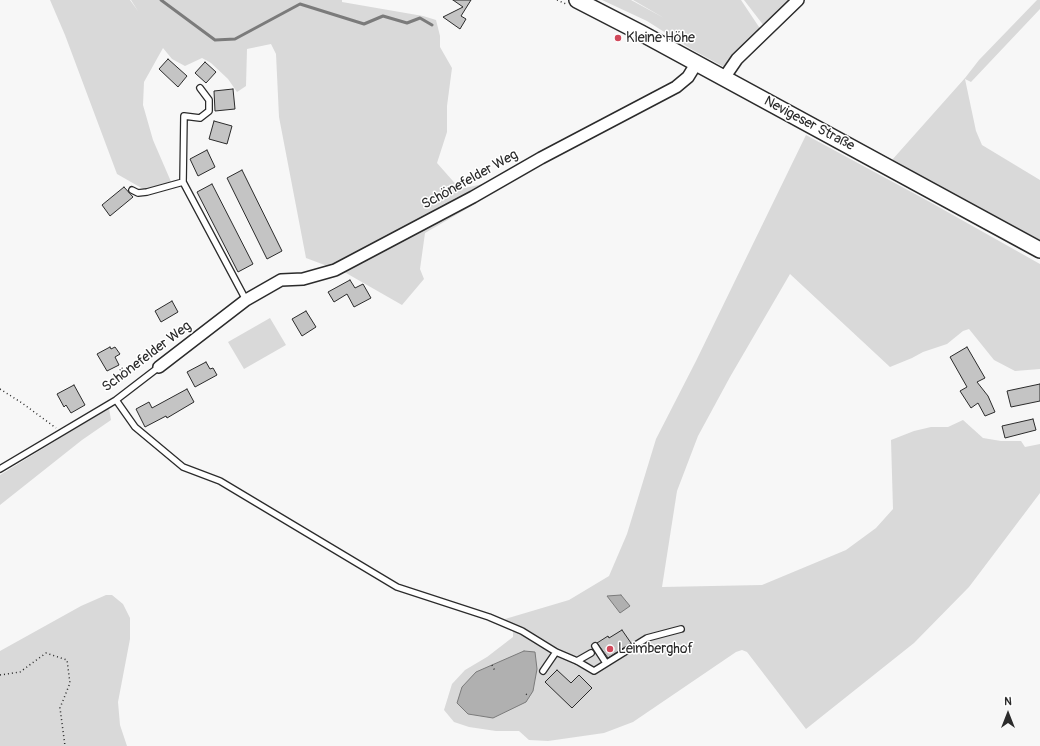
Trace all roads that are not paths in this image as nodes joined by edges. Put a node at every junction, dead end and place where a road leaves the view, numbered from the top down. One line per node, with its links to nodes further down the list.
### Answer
1 (577, 0): 3 (main road, Nevigeser Straße)
2 (798, 0): 4 (street)
3 (696, 64): 4 (main road, Nevigeser Straße); 9 (street, Schönefelder Weg)
4 (724, 78): 8 (main road, Nevigeser Straße)
5 (200, 88): 6 (lane)
6 (183, 182): 7 (lane); 9 (lane)
7 (132, 190)
8 (1040, 250)
9 (246, 300): 10 (street, Schönefelder Weg)
10 (159, 366): 11 (lane, Schönefelder Weg)
11 (116, 400): 12 (lane, Schönefelder Weg); 15 (lane)
12 (0, 469)
13 (681, 629): 18 (lane)
14 (594, 646): 18 (lane)
15 (556, 652): 17 (lane); 19 (lane)
16 (591, 653): 17 (lane)
17 (577, 661): 18 (lane)
18 (606, 663)
19 (543, 671)

